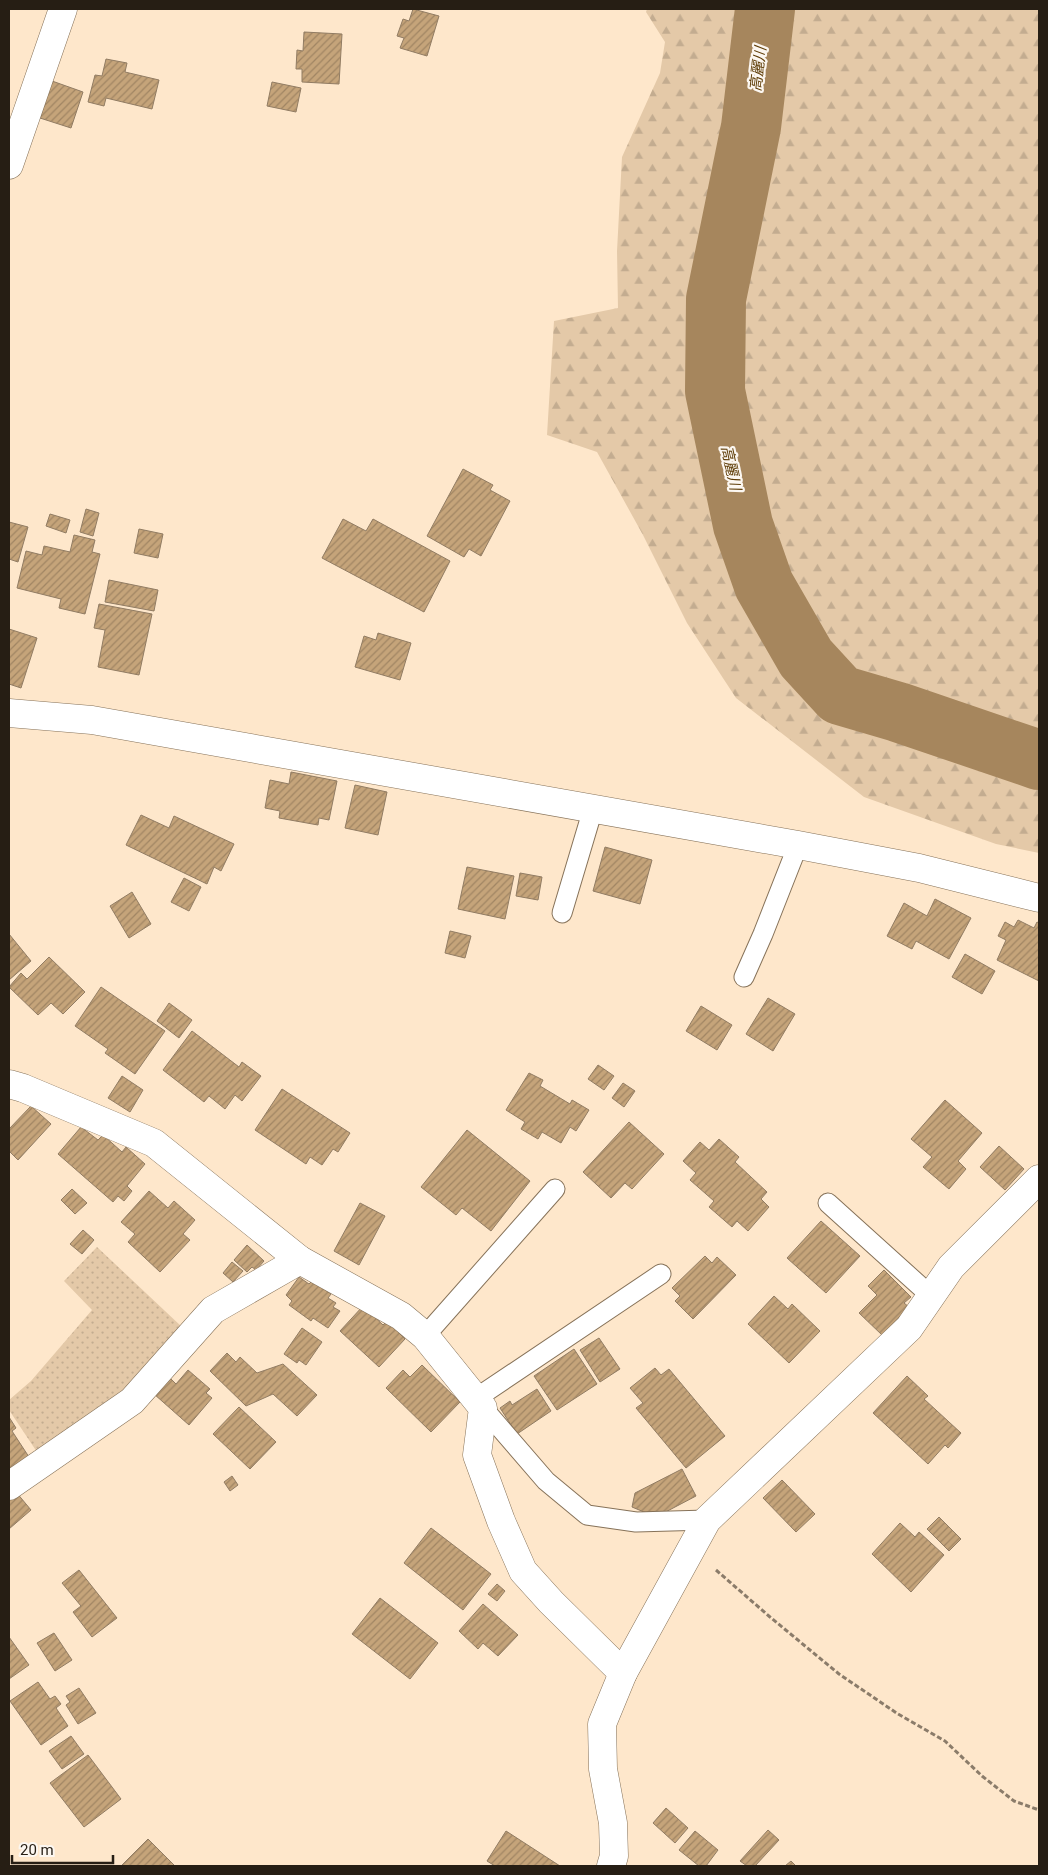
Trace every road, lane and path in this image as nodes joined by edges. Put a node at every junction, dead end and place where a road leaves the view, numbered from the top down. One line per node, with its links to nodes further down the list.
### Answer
1 (63, 9): 2 (street)
2 (9, 165)
3 (9, 712): 4 (street)
4 (593, 809): 5 (street); 7 (lane)
5 (798, 845): 6 (street); 8 (lane)
6 (1039, 898)
7 (562, 913)
8 (744, 977)
9 (13, 1092): 13 (street)
10 (1039, 1179): 15 (street)
11 (555, 1189): 16 (lane)
12 (828, 1203): 15 (lane)
13 (300, 1260): 16 (street); 18 (street)
14 (661, 1274): 17 (lane)
15 (931, 1296): 19 (street)
16 (425, 1336): 17 (street)
17 (479, 1403): 19 (lane); 21 (street)
18 (9, 1486)
19 (707, 1520): 20 (street)
20 (692, 1548): 21 (street); 22 (path)
21 (622, 1673): 23 (street)
22 (1039, 1810)
23 (611, 1866)

